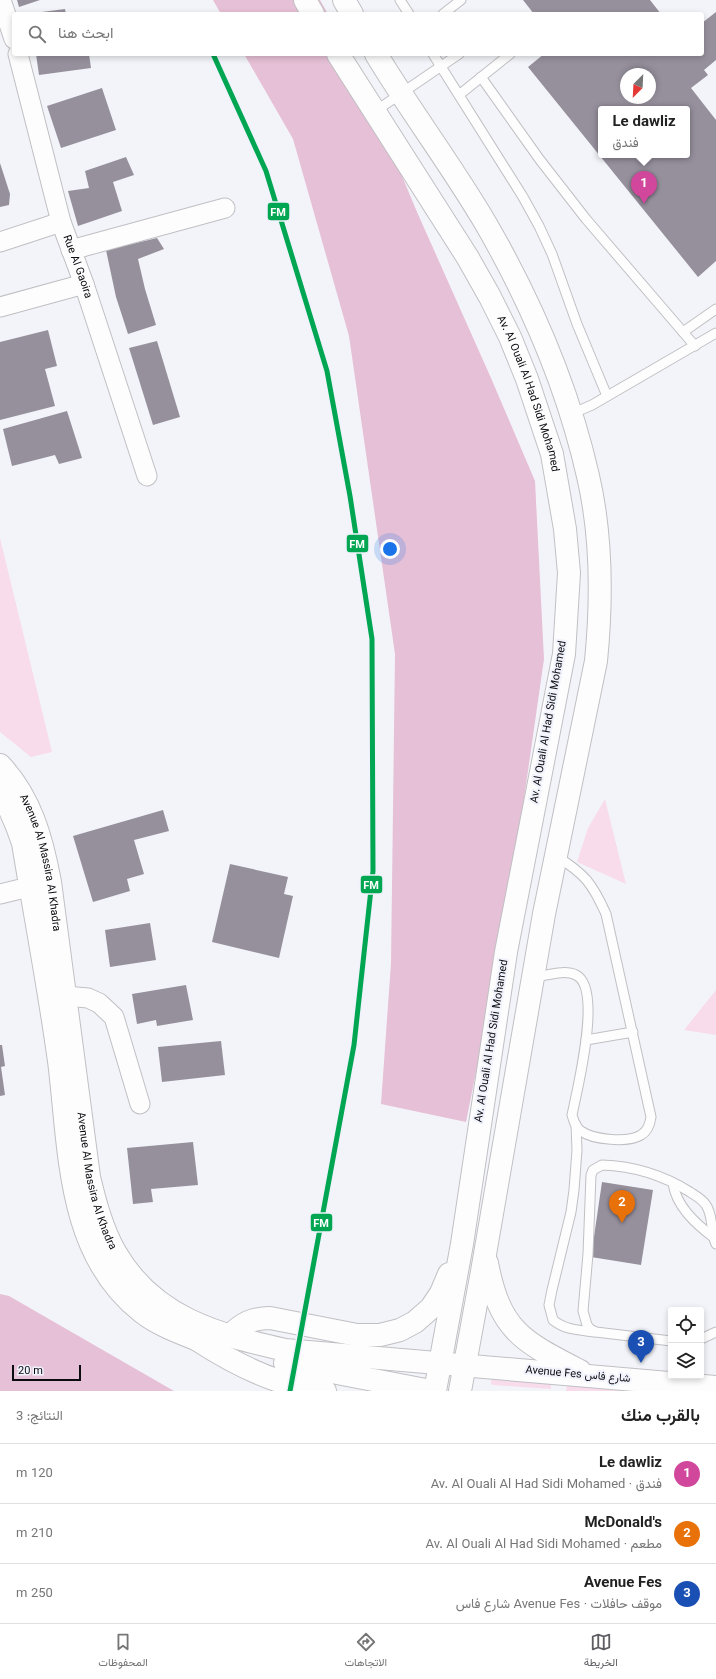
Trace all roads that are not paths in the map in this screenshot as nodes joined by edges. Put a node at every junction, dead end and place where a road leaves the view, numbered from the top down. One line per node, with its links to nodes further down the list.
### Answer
1 (1, 0): 10 (street)
2 (305, 0): 6 (street)
3 (344, 0): 7 (street)
4 (400, 0): 8 (lane)
5 (461, 0): 9 (lane)
6 (312, 12)
7 (351, 12)
8 (407, 12)
9 (446, 12)
10 (12, 33)
11 (19, 56): 23 (street, Rue Al Gaoira)
12 (339, 56): 21 (street, Av. Al Ouali Al Had Sidi Mohamed)
13 (377, 56): 19 (street)
14 (434, 56): 17 (lane)
15 (456, 56): 17 (lane)
16 (507, 56): 18 (lane)
17 (441, 67): 19 (lane); 20 (lane)
18 (481, 77): 20 (lane); 29 (lane)
19 (401, 94): 21 (lane); 33 (street)
20 (459, 95): 32 (lane)
21 (374, 112): 48 (street, Av. Al Ouali Al Had Sidi Mohamed)
22 (225, 208): 25 (street)
23 (61, 222): 24 (street); 25 (street, Rue Al Gaoira)
24 (0, 242)
25 (71, 250): 26 (street, Rue Al Gaoira)
26 (84, 284): 27 (street); 34 (street, Rue Al Gaoira)
27 (0, 307)
28 (716, 309): 29 (lane)
29 (683, 332): 31 (lane)
30 (716, 333): 31 (lane)
31 (694, 346): 32 (lane)
32 (607, 396): 33 (lane)
33 (570, 414): 37 (street)
34 (147, 476)
35 (0, 765): 38 (street, Avenue Al Massira Al Khadra)
36 (0, 792): 38 (street, Avenue Al Massira Al Khadra)
37 (556, 856): 40 (street); 42 (lane)
38 (40, 884): 39 (street); 41 (street, Avenue Al Massira Al Khadra); 54 (street, Avenue Al Massira Al Khadra)
39 (0, 894)
40 (532, 978): 43 (lane); 49 (street)
41 (65, 996): 44 (street); 52 (street, Avenue Al Massira Al Khadra)
42 (633, 1032): 43 (lane); 45 (lane)
43 (586, 1040): 45 (lane)
44 (140, 1104)
45 (576, 1126): 50 (lane)
46 (673, 1183): 47 (lane); 47 (lane); 50 (lane)
47 (714, 1241)
48 (462, 1244): 52 (street); 56 (street, Av. Al Ouali Al Had Sidi Mohamed)
49 (485, 1252): 57 (street); 58 (street)
50 (596, 1332): 55 (lane)
51 (716, 1332): 53 (lane)
52 (230, 1336): 56 (street, Avenue Al Massira Al Khadra)
53 (704, 1338)
54 (196, 1339): 60 (street); 61 (street, Avenue Al Massira Al Khadra)
55 (668, 1340)
56 (440, 1364): 57 (street, Avenue Fes شارع فاس); 62 (street, Av. Al Ouali Al Had Sidi Mohamed)
57 (465, 1365): 58 (street, Avenue Fes شارع فاس); 63 (street)
58 (588, 1376): 59 (street, Avenue Fes شارع فاس)
59 (711, 1383)
60 (325, 1391)
61 (431, 1391)
62 (435, 1391)
63 (460, 1391)

